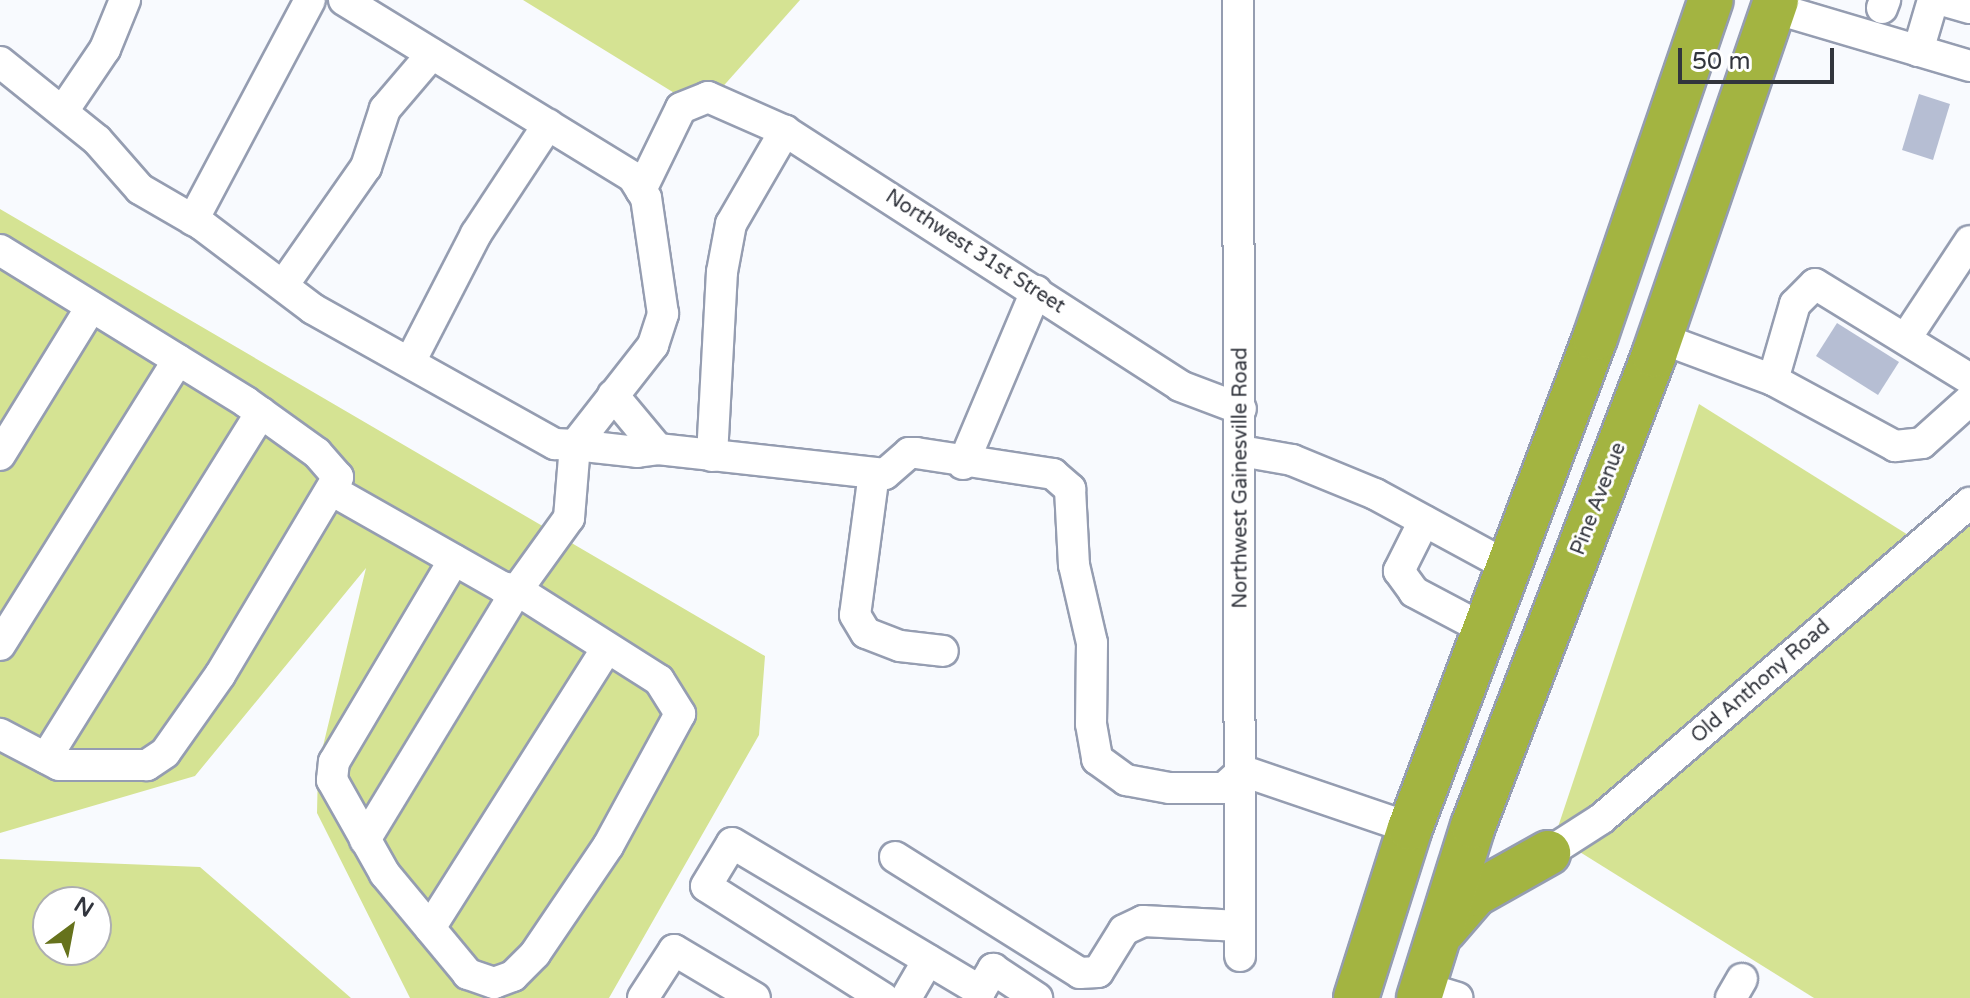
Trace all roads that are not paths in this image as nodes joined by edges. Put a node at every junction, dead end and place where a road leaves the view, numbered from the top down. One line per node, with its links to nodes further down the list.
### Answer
1 (125, 0): 14 (street)
2 (310, 0): 18 (street)
3 (344, 0): 11 (street)
4 (1238, 0): 32 (street, Northwest Gainesville Road)
5 (1711, 0): 45 (highway)
6 (1933, 0): 10 (street)
7 (1942, 0): 9 (street)
8 (1772, 3): 10 (street); 24 (highway, Pine Avenue)
9 (1970, 8)
10 (1918, 51): 13 (street)
11 (432, 54): 15 (street); 21 (street)
12 (0, 62): 14 (street)
13 (1970, 66)
14 (63, 111): 18 (street)
15 (548, 125): 17 (street); 27 (street)
16 (785, 131): 17 (street, Northwest 31st Street); 22 (street, Northwest 31st Street); 38 (street)
17 (641, 190): 30 (street)
18 (193, 220): 21 (street)
19 (1970, 241): 25 (street)
20 (2, 255): 23 (street)
21 (284, 284): 27 (street)
22 (1036, 291): 32 (street, Northwest 31st Street); 39 (street)
23 (91, 307): 26 (street); 37 (street)
24 (1660, 338): 29 (street); 54 (highway, Pine Avenue)
25 (1906, 338): 28 (street); 29 (street)
26 (178, 360): 33 (street); 48 (street)
27 (410, 362): 34 (street)
28 (1970, 379)
29 (1773, 380): 31 (street)
30 (613, 395): 34 (street); 35 (street)
31 (1970, 400)
32 (1241, 409): 36 (street, Northwest Gainesville Road)
33 (261, 412): 41 (street); 52 (street)
34 (575, 445): 35 (street); 46 (street)
35 (658, 449): 38 (street)
36 (1241, 451): 43 (street); 53 (street, Northwest Gainesville Road)
37 (0, 455)
38 (712, 456): 40 (street)
39 (963, 464): 40 (street); 53 (street)
40 (874, 473): 50 (street)
41 (333, 491): 44 (street); 52 (street)
42 (1970, 503): 57 (street, Old Anthony Road)
43 (1424, 521): 45 (street); 47 (street)
44 (454, 560): 46 (street); 56 (street)
45 (1506, 565): 47 (highway)
46 (517, 590): 49 (street); 56 (street)
47 (1482, 628): 55 (highway)
48 (0, 645)
49 (607, 648): 60 (street); 60 (street)
50 (943, 651)
51 (0, 734): 52 (street)
52 (46, 758)
53 (1243, 771): 55 (street); 59 (street, Northwest Gainesville Road)
54 (1473, 826): 57 (highway); 61 (highway, Pine Avenue)
55 (1410, 828): 61 (highway); 64 (highway)
56 (365, 840): 60 (street)
57 (1548, 853): 61 (highway)
58 (895, 857): 59 (street)
59 (1240, 926): 62 (street, Northwest Gainesville Road)
60 (430, 928)
61 (1437, 938): 65 (highway, Pine Avenue)
62 (1240, 956)
63 (928, 960): 68 (street); 69 (street); 70 (street)
64 (1362, 993)
65 (1433, 994)
66 (643, 998): 67 (street)
67 (755, 998)
68 (883, 998)
69 (906, 998)
70 (1037, 998)

